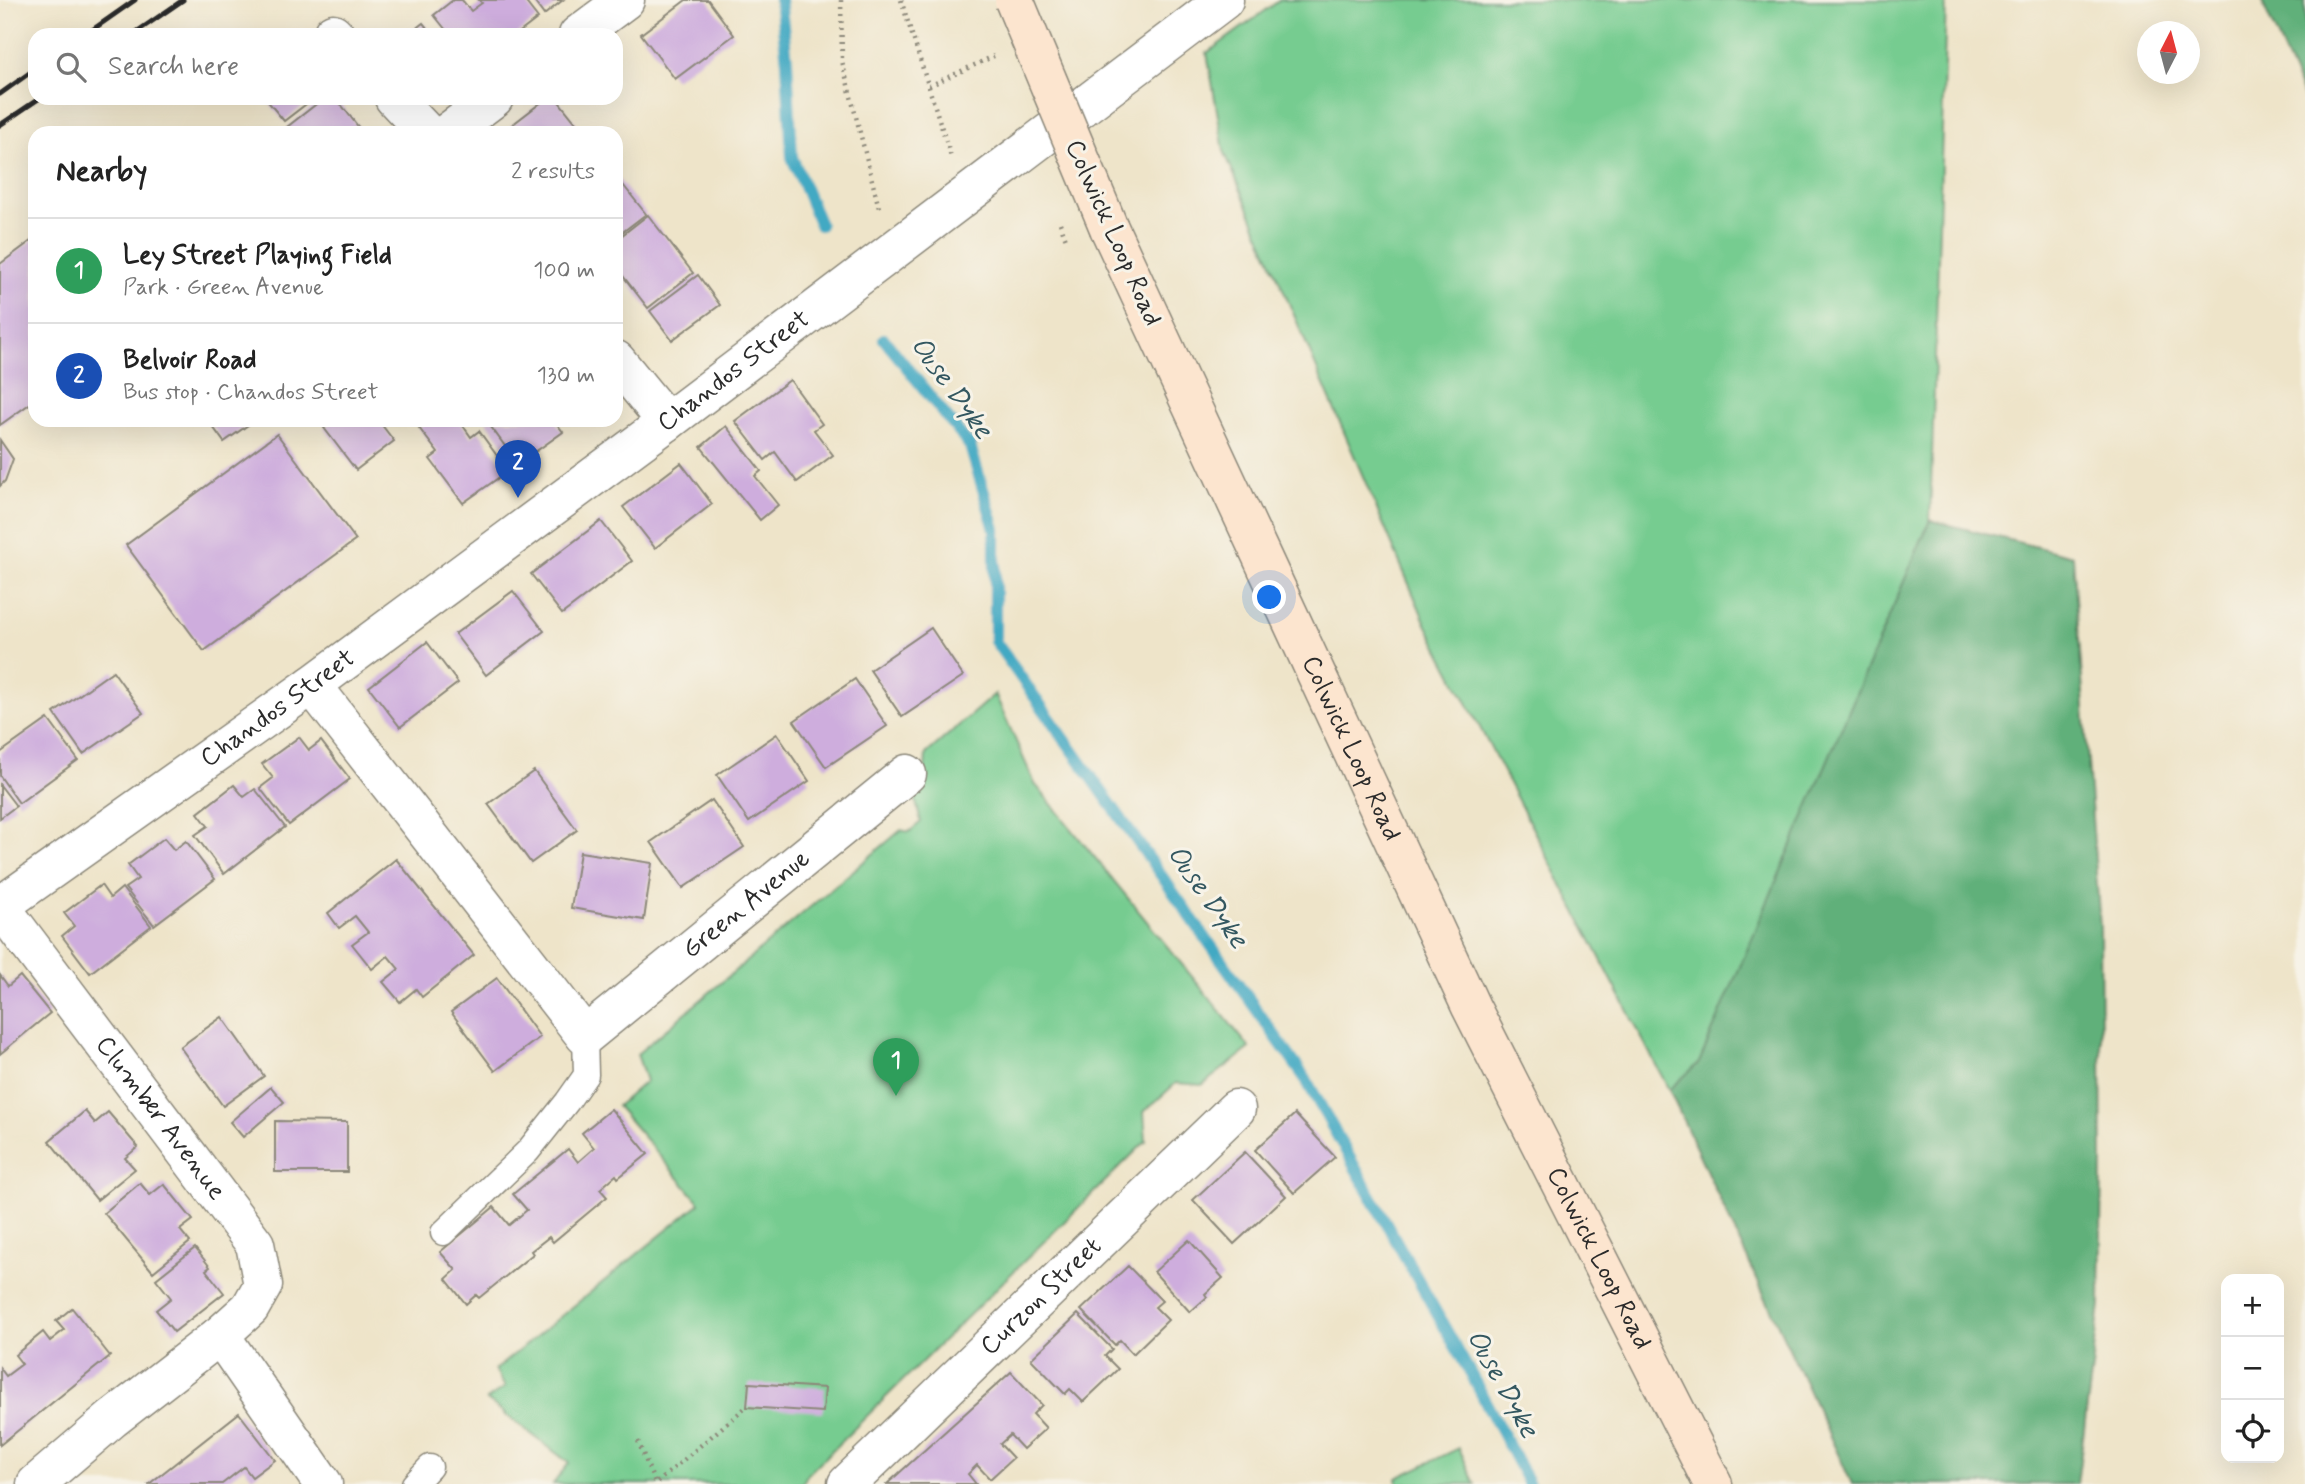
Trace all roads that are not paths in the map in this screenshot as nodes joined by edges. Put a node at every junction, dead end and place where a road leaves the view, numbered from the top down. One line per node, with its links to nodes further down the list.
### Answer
1 (625, 0): 4 (street)
2 (1014, 0): 21 (main road, Colwick Loop Road, bridge)
3 (1224, 0): 10 (street, Chandos Street)
4 (587, 28)
5 (401, 105): 7 (street)
6 (485, 105): 8 (street)
7 (420, 126)
8 (456, 126)
9 (623, 369): 10 (street)
10 (667, 422): 11 (street, Chandos Street)
11 (312, 685): 13 (street, Chandos Street); 14 (street)
12 (906, 774): 14 (street, Green Avenue)
13 (0, 906): 17 (street, Clumber Avenue)
14 (585, 1036): 16 (lane)
15 (1236, 1109): 20 (street, Curzon Street)
16 (443, 1233)
17 (220, 1335): 18 (street); 19 (street)
18 (36, 1484)
19 (323, 1484)
20 (847, 1484)
21 (1713, 1484)

